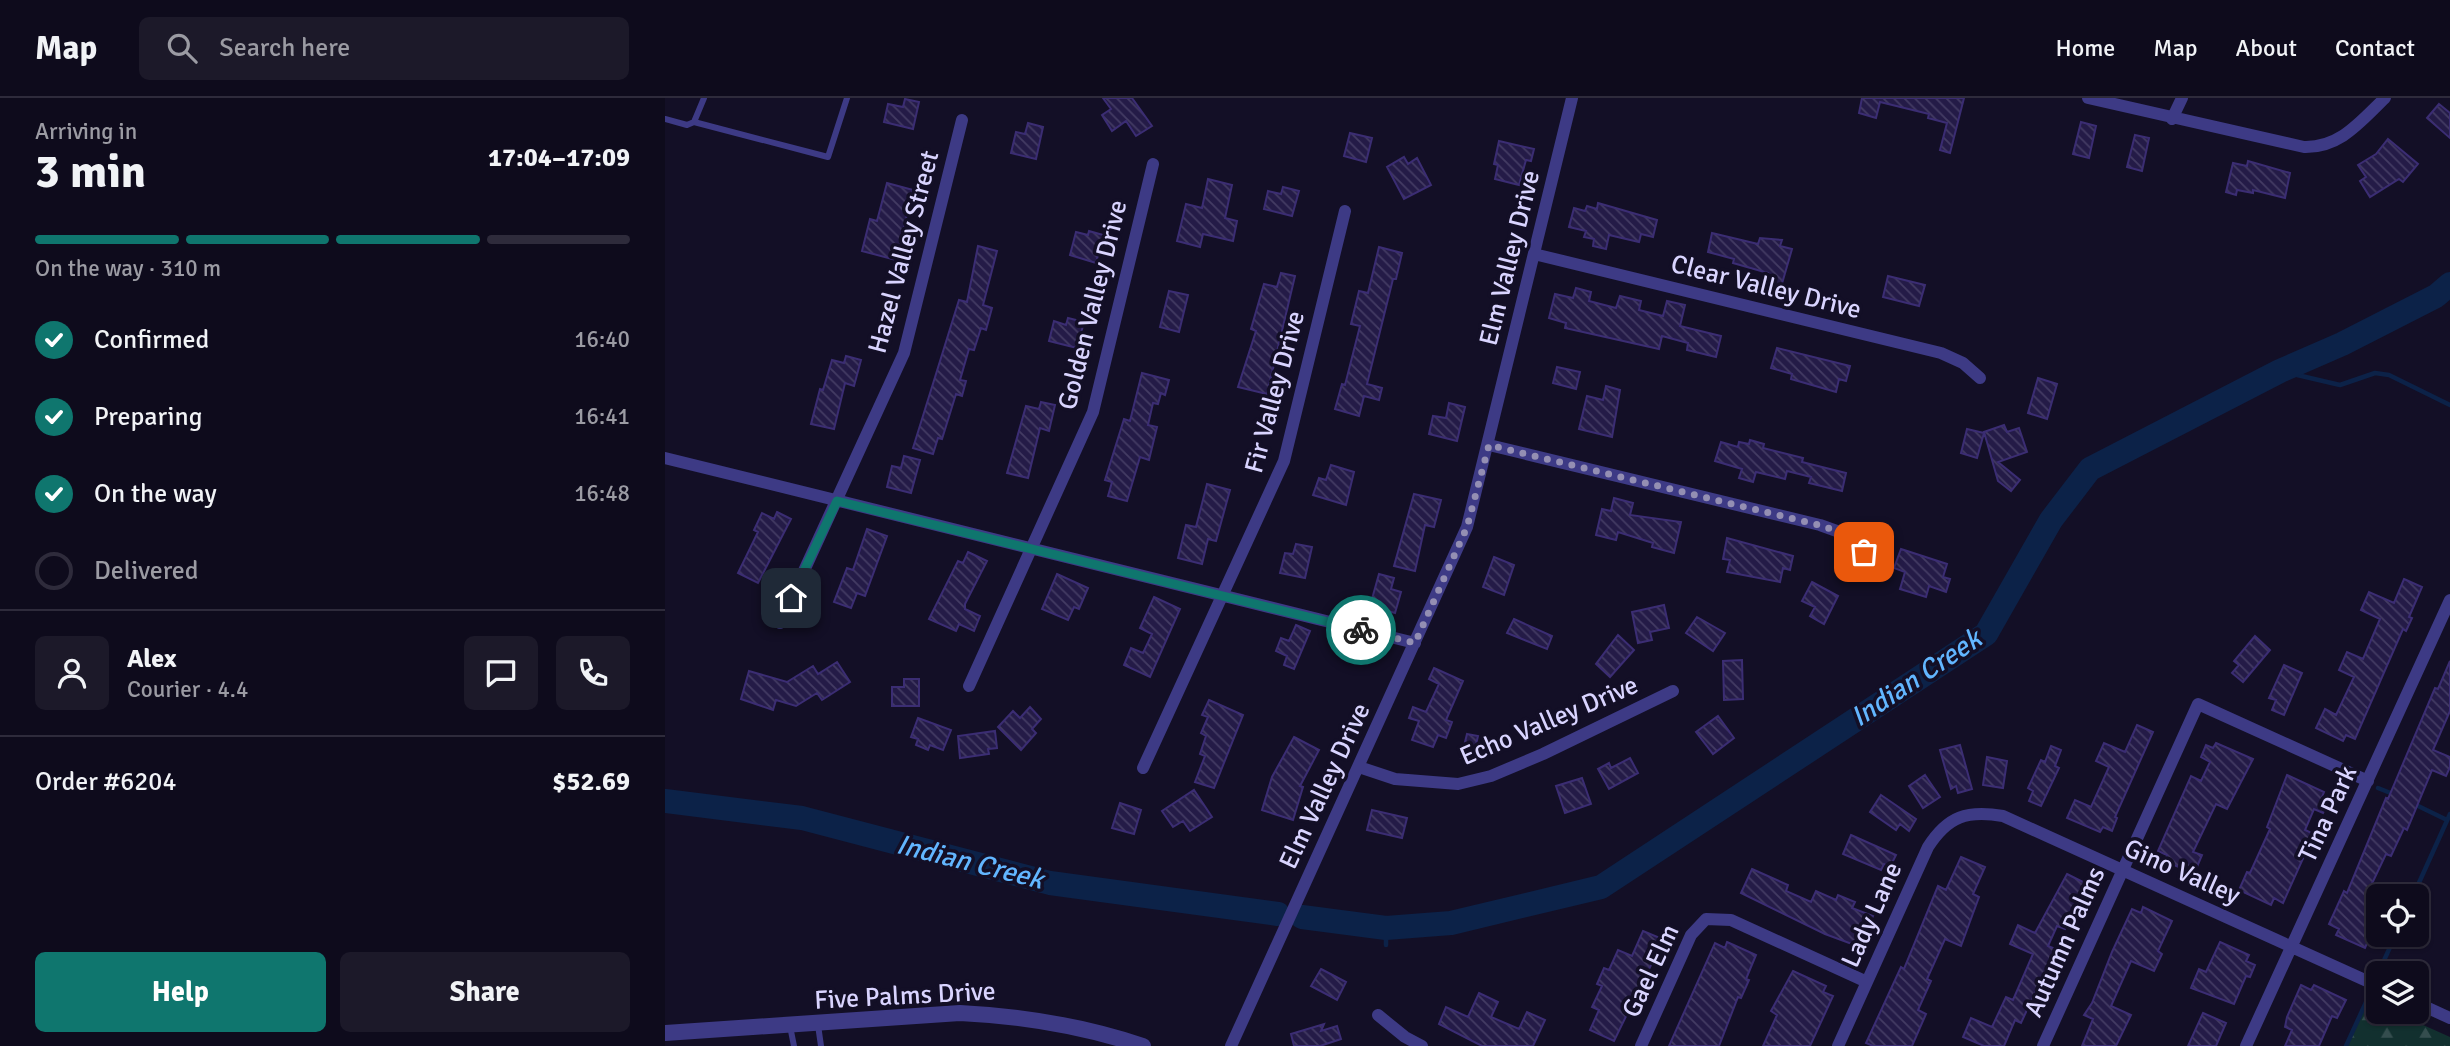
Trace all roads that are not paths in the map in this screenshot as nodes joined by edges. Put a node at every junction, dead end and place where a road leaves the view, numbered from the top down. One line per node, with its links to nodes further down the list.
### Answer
1 (703, 98): 10 (lane)
2 (847, 98): 10 (lane)
3 (1572, 98): 13 (street, Elm Valley Drive)
4 (2088, 98): 8 (street)
5 (2182, 98): 8 (street)
6 (2385, 98): 8 (street)
7 (665, 119): 10 (lane)
8 (2172, 119)
9 (962, 120): 17 (street, Hazel Valley Street)
10 (694, 122)
11 (1153, 164): 18 (street, Golden Valley Drive)
12 (1345, 211): 20 (street, Fir Valley Drive)
13 (1534, 254): 14 (street, Clear Valley Drive); 15 (street, Elm Valley Drive)
14 (1980, 378)
15 (1489, 445): 19 (street); 23 (street, Elm Valley Drive)
16 (665, 458): 17 (street)
17 (837, 501): 18 (street); 22 (street, Hazel Valley Street)
18 (1030, 548): 20 (street); 24 (street, Golden Valley Drive)
19 (1864, 552)
20 (1223, 595): 23 (street); 26 (street, Fir Valley Drive)
21 (2450, 600): 28 (street, Tina Park)
22 (780, 623)
23 (1415, 643): 27 (street, Elm Valley Drive)
24 (969, 686)
25 (1673, 691): 27 (street, Echo Valley Drive)
26 (1143, 768)
27 (1359, 768): 43 (street, Elm Valley Drive)
28 (2368, 781): 30 (street, Autumn Palms); 31 (street, Tina Park)
29 (1963, 815): 30 (street, Gino Valley); 33 (street, Lady Lane)
30 (2123, 870): 31 (street, Gino Valley); 47 (street, Autumn Palms)
31 (2291, 947): 32 (street, Gino Valley); 48 (street, Tina Park)
32 (2366, 981)
33 (1867, 982): 45 (street, Gael Elm); 46 (street, Lady Lane)
34 (2429, 1008): 36 (street)
35 (1378, 1015): 44 (street)
36 (2450, 1018)
37 (818, 1025): 38 (street, Five Palms Drive); 41 (lane); 42 (street, Five Palms Drive)
38 (790, 1026): 39 (street, Five Palms Drive); 40 (lane)
39 (665, 1033)
40 (794, 1046)
41 (821, 1046)
42 (1143, 1046)
43 (1231, 1046)
44 (1422, 1046)
45 (1641, 1046)
46 (1838, 1046)
47 (2043, 1046)
48 (2246, 1046)

